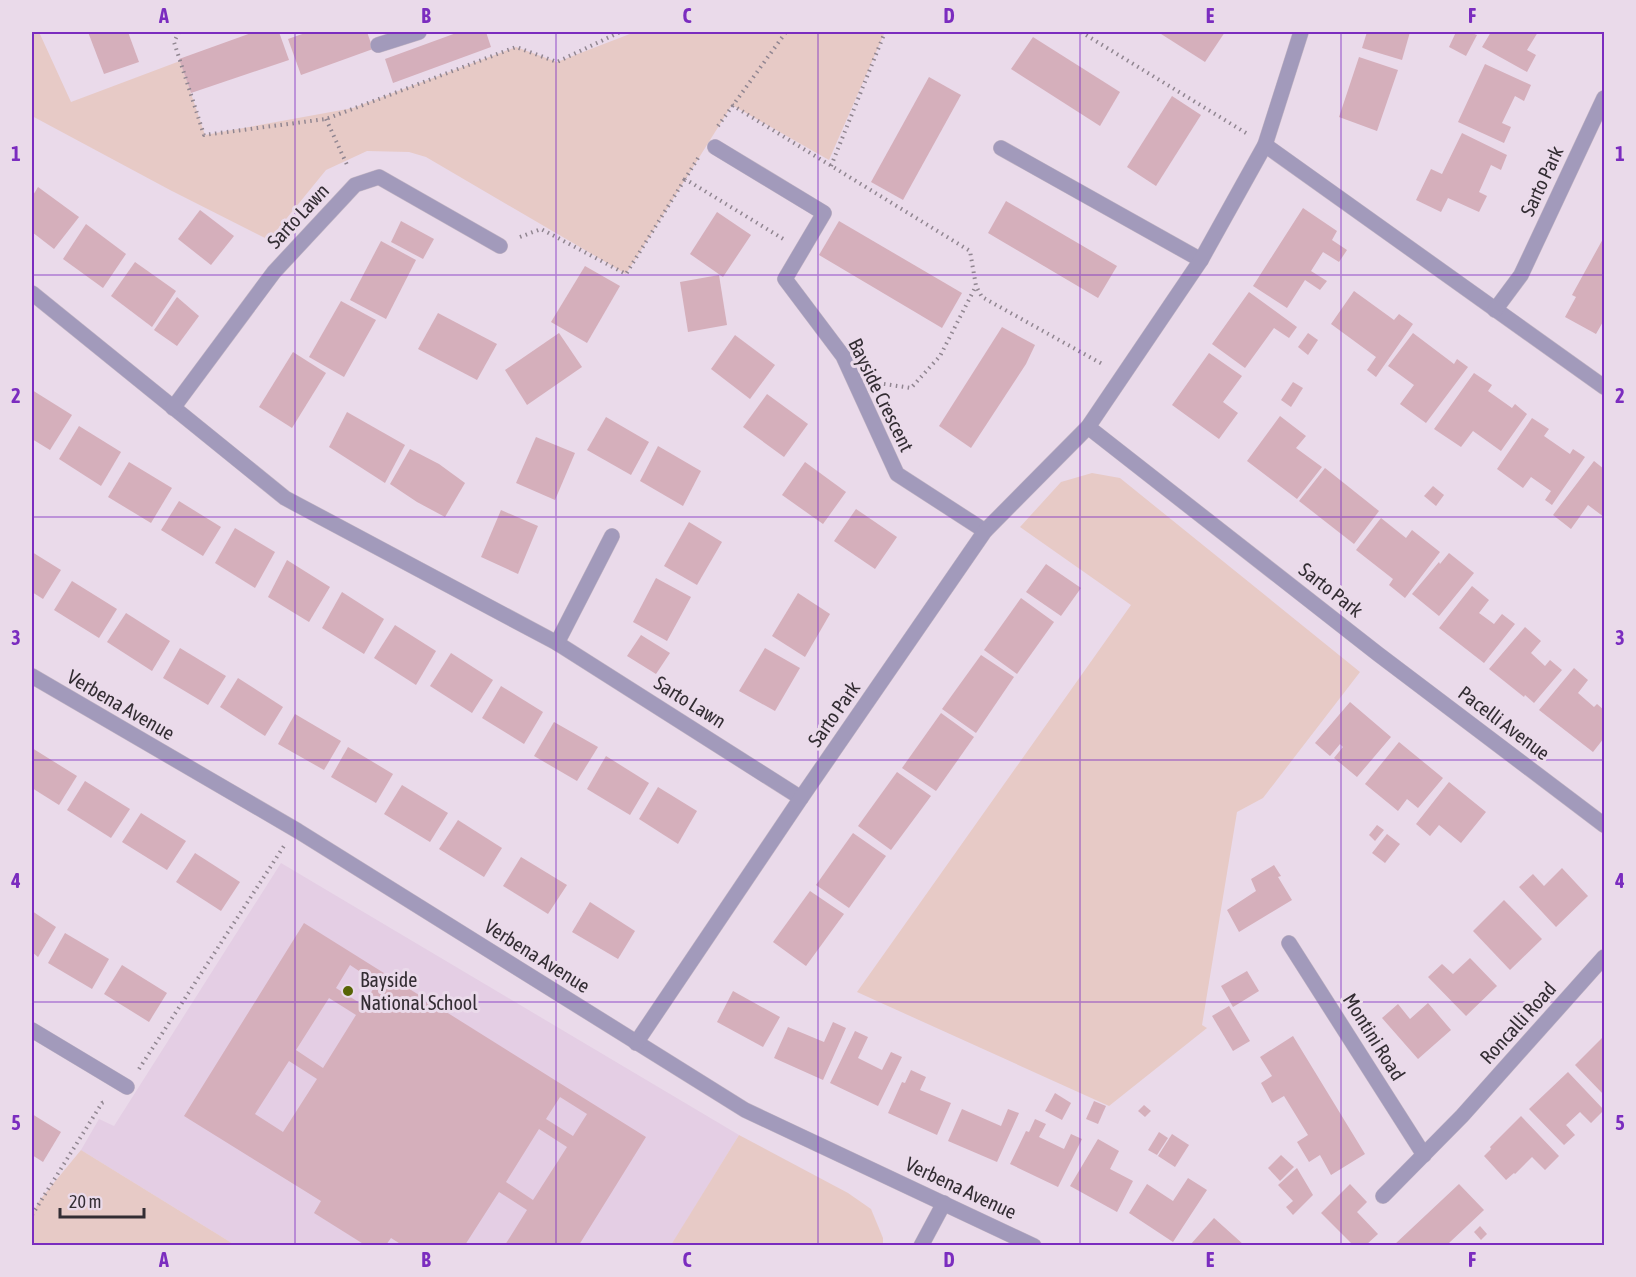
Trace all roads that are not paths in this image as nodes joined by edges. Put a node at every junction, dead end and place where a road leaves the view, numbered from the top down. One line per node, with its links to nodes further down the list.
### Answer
1 (419, 32): 3 (street)
2 (1301, 32): 5 (street, Sarto Park)
3 (382, 40)
4 (1605, 98): 11 (street, Sarto Park)
5 (1266, 145): 9 (street, Sarto Park); 11 (street)
6 (715, 147): 15 (street, Bayside Crescent)
7 (1001, 148): 9 (street)
8 (500, 246): 13 (street, Sarto Lawn)
9 (1202, 260): 14 (street, Sarto Park)
10 (32, 293): 13 (street, Sarto Lawn)
11 (1495, 310): 12 (street)
12 (1605, 387)
13 (173, 408): 17 (street, Sarto Lawn)
14 (1088, 427): 15 (street, Sarto Park); 18 (street, Sarto Park)
15 (985, 531): 20 (street, Sarto Park)
16 (612, 536): 17 (street)
17 (557, 643): 20 (street, Sarto Lawn)
18 (1378, 654): 21 (street, Pacelli Avenue)
19 (32, 676): 25 (street, Verbena Avenue)
20 (801, 798): 25 (street, Sarto Park)
21 (1605, 825)
22 (1290, 943): 27 (street, Montini Road)
23 (1605, 957): 27 (street, Roncalli Road)
24 (32, 1030): 26 (street)
25 (636, 1043): 29 (street, Verbena Avenue)
26 (127, 1087)
27 (1424, 1155): 28 (street)
28 (1383, 1196)
29 (944, 1203): 30 (street); 31 (street, Verbena Avenue)
30 (921, 1245)
31 (1034, 1245)

